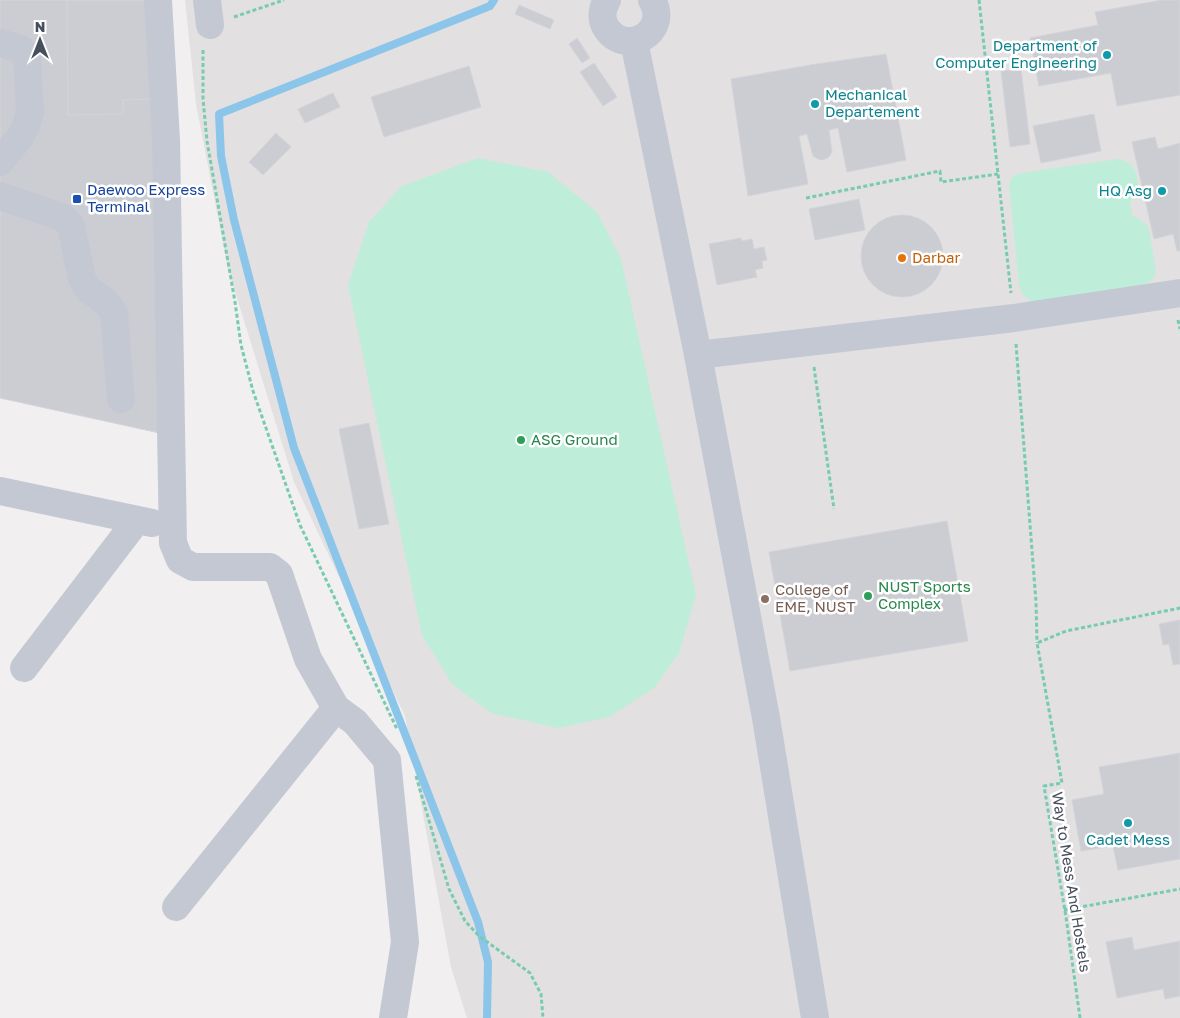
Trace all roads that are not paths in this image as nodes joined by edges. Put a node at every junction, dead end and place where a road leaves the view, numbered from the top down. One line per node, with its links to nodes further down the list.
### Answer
1 (158, 0): 13 (street)
2 (652, 0): 4 (street)
3 (603, 1): 4 (street)
4 (634, 41): 9 (street)
5 (0, 43): 6 (street)
6 (0, 162)
7 (0, 196): 10 (street)
8 (1180, 293): 9 (street)
9 (698, 355): 18 (street)
10 (121, 399)
11 (0, 491): 12 (street)
12 (137, 520): 13 (street); 14 (street)
13 (173, 527): 15 (street)
14 (24, 668)
15 (336, 708): 16 (street); 17 (street)
16 (176, 907)
17 (393, 1018)
18 (815, 1018)

